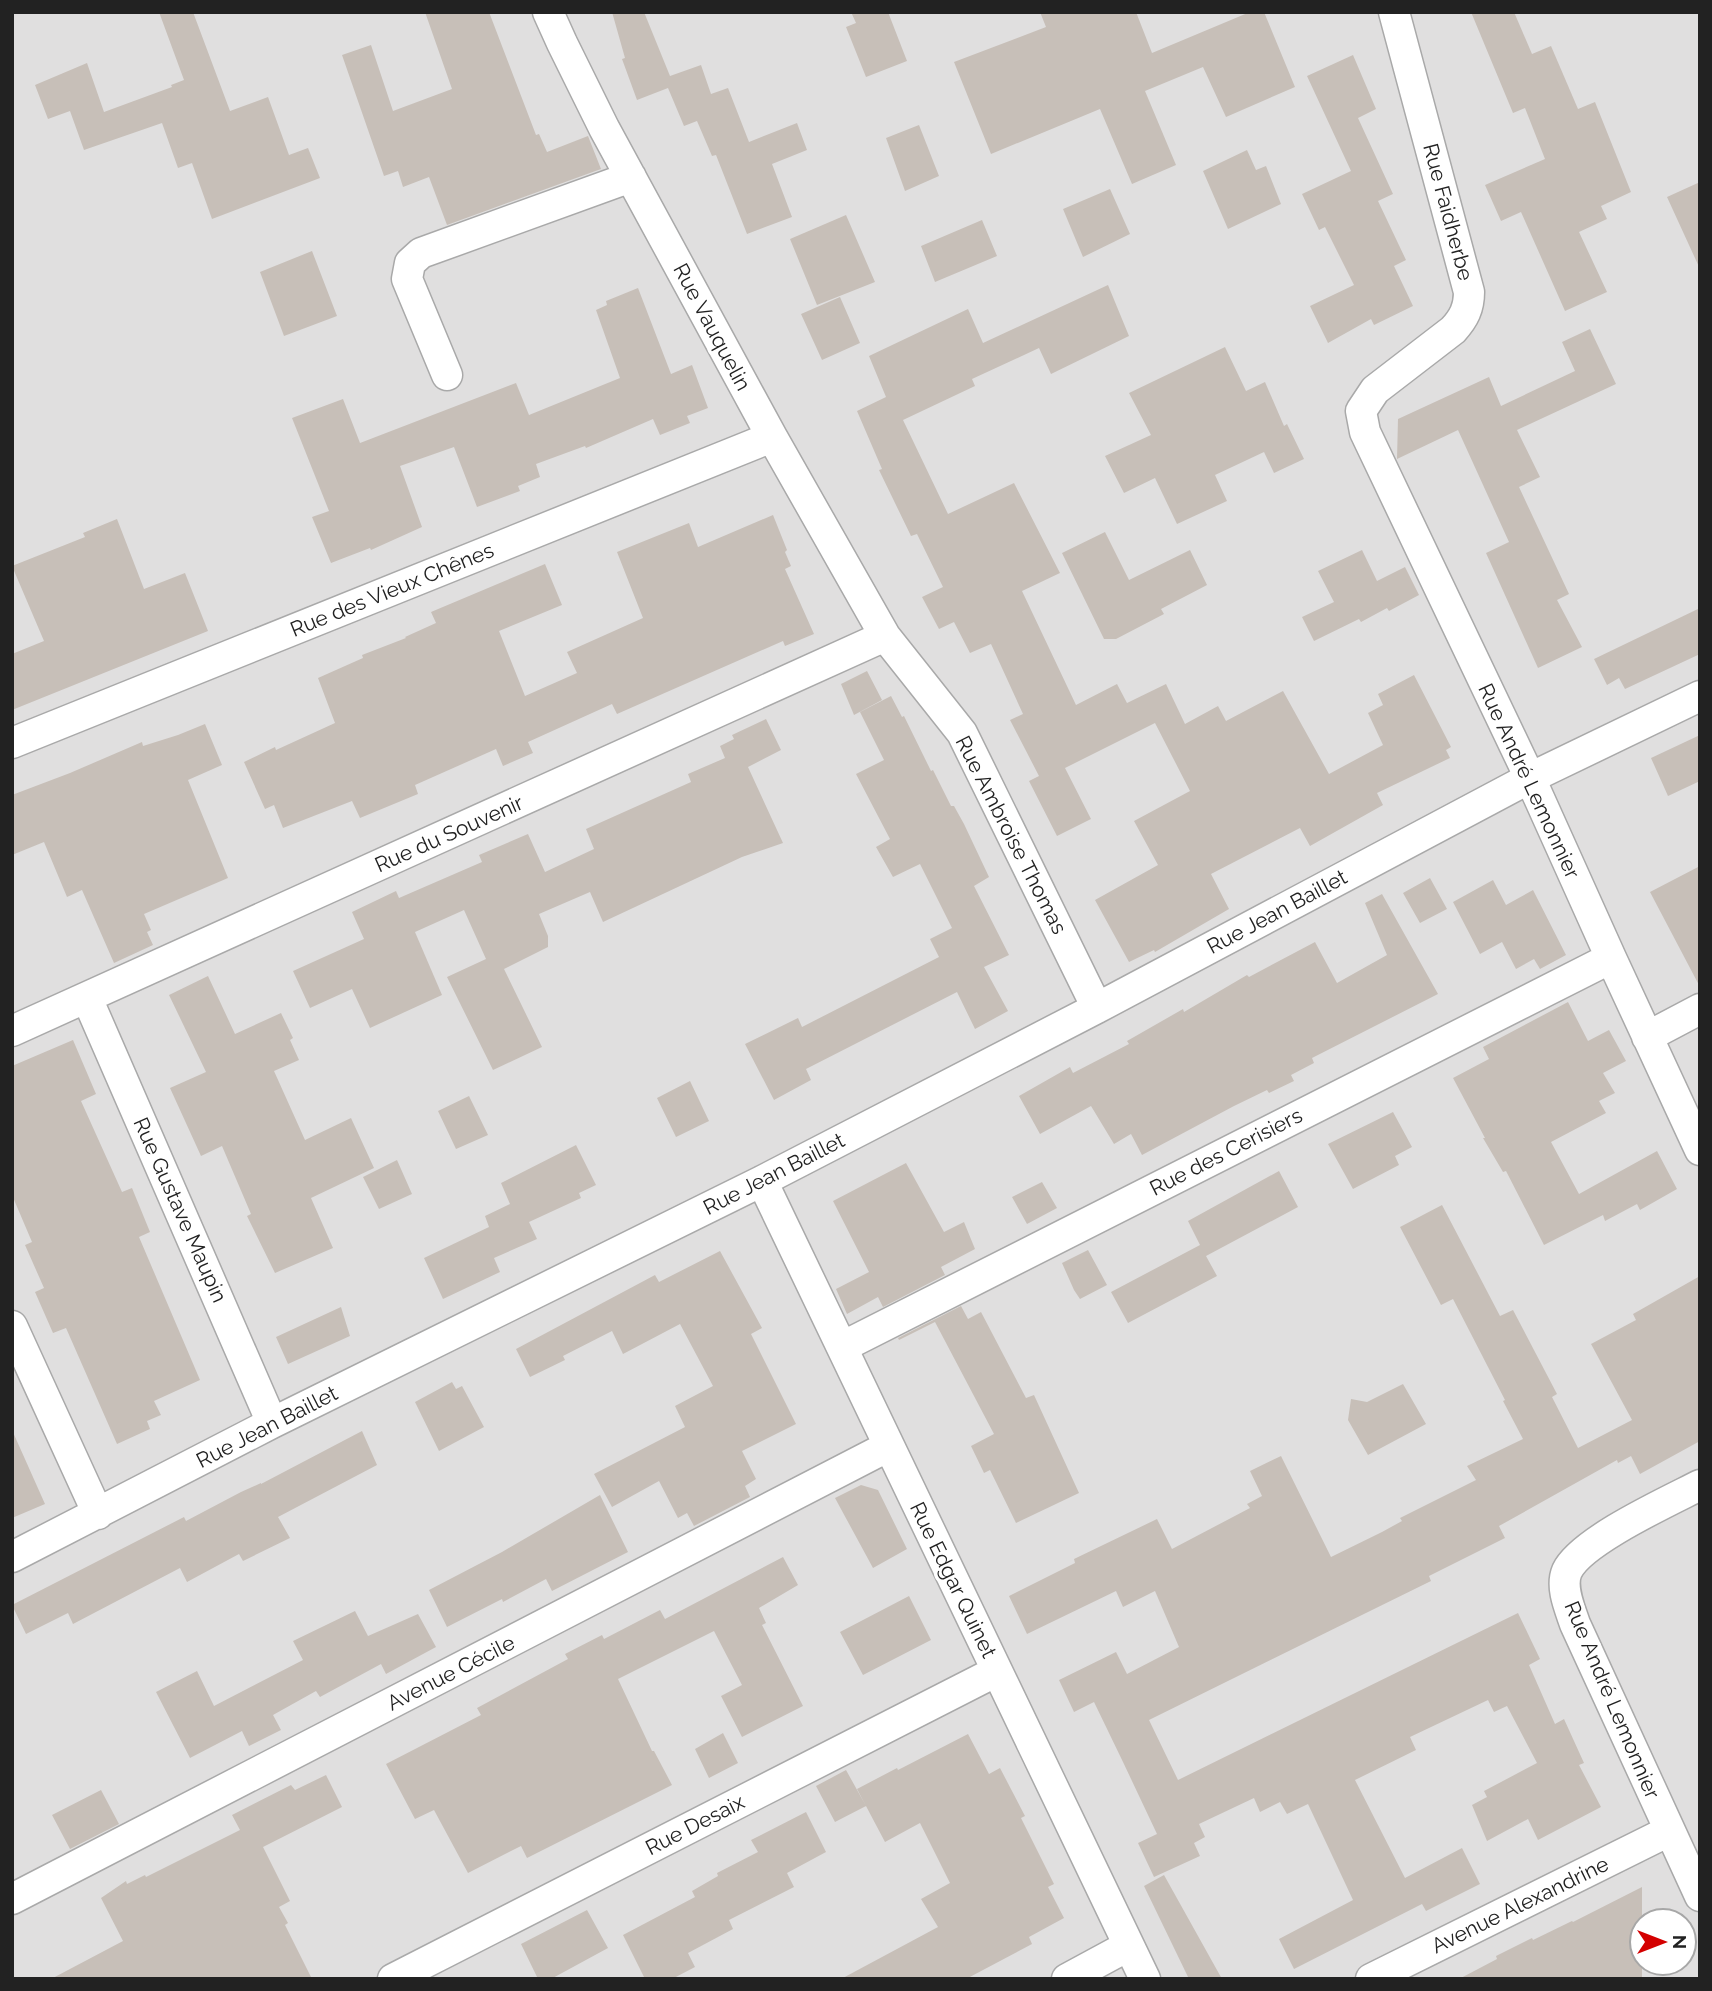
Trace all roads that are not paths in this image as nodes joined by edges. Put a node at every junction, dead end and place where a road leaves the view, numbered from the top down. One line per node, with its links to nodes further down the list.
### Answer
1 (548, 12): 3 (street, Rue Vauquelin)
2 (1394, 12): 5 (street, Rue Faidherbe)
3 (631, 177): 4 (street); 6 (street, Rue Vauquelin)
4 (447, 375)
5 (1361, 411): 10 (street, Rue André Lemonnier)
6 (772, 437): 7 (street, Rue Vauquelin); 9 (street, Rue des Vieux Chênes)
7 (886, 636): 12 (street, Rue du Souvenir); 13 (street, Rue Ambroise Thomas)
8 (1700, 696): 10 (street, Rue Jean Baillet)
9 (12, 743)
10 (1530, 778): 11 (street, Rue André Lemonnier); 13 (street, Rue Jean Baillet)
11 (1611, 958): 16 (street, Rue André Lemonnier); 20 (street, Rue des Cerisiers)
12 (87, 998): 15 (street, Rue du Souvenir); 21 (street, Rue Gustave Maupin)
13 (1097, 1008): 18 (street, Rue Jean Baillet)
14 (1700, 1009): 16 (street)
15 (12, 1031)
16 (1647, 1037): 17 (street, Rue André Lemonnier)
17 (1700, 1150)
18 (762, 1181): 20 (street, Rue Edgar Quinet); 21 (street, Rue Jean Baillet)
19 (12, 1326): 24 (street)
20 (842, 1347): 22 (street, Rue Edgar Quinet)
21 (272, 1423): 24 (street, Rue Jean Baillet)
22 (889, 1446): 26 (street, Rue Edgar Quinet); 29 (street, Avenue Cécile)
23 (1700, 1485): 27 (street, Rue André Lemonnier)
24 (97, 1514): 25 (street, Rue Jean Baillet)
25 (12, 1557)
26 (997, 1671): 30 (street, Rue Edgar Quinet); 31 (street, Rue Desaix)
27 (1669, 1831): 28 (street, Rue André Lemonnier); 35 (street, Avenue Alexandrine)
28 (1700, 1896)
29 (12, 1899)
30 (1128, 1946): 33 (street); 34 (street, Rue Edgar Quinet)
31 (431, 1970): 32 (street, Rue Desaix)
32 (393, 1979)
33 (1067, 1979)
34 (1144, 1979)
35 (1371, 1979)

